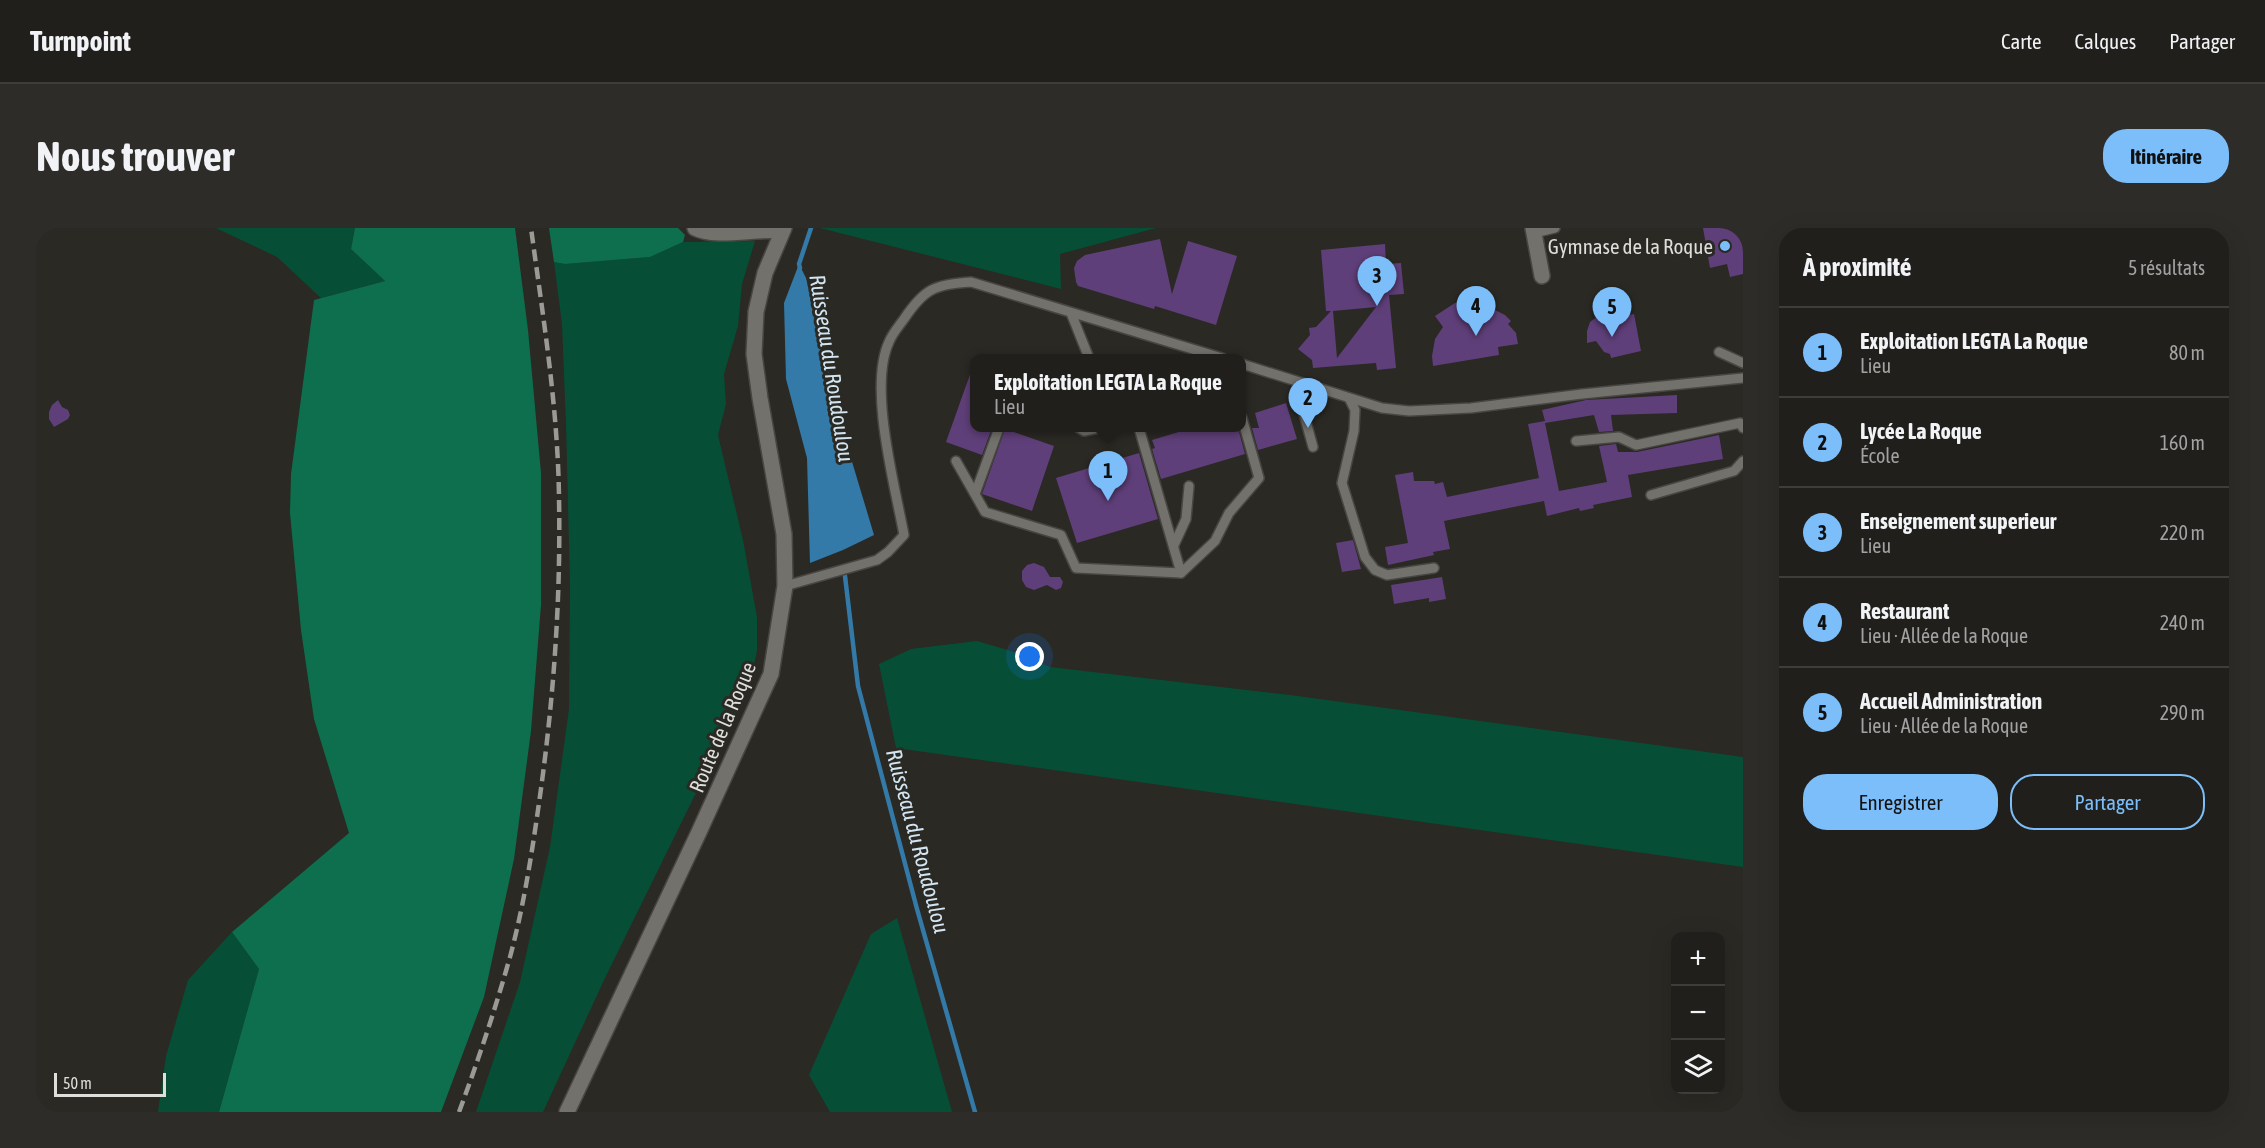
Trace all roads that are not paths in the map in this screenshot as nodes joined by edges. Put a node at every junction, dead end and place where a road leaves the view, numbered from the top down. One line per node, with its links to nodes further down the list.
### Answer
1 (695, 228): 3 (street)
2 (1555, 228): 4 (lane)
3 (783, 229): 29 (street, Route de la Roque)
4 (1533, 231): 5 (street)
5 (1542, 276)
6 (1071, 313): 8 (lane); 9 (lane); 29 (lane)
7 (1719, 352): 10 (lane)
8 (1087, 354)
9 (1209, 354)
10 (1743, 363)
11 (1246, 369): 13 (lane)
12 (1743, 378): 14 (lane)
13 (1305, 386): 14 (lane); 20 (lane)
14 (1349, 398): 27 (lane)
15 (1743, 428): 19 (lane)
16 (998, 432): 24 (lane)
17 (1140, 432): 26 (lane)
18 (1246, 432): 28 (lane)
19 (1576, 441)
20 (1313, 447)
21 (956, 460): 24 (lane)
22 (1743, 461): 25 (lane)
23 (1189, 486): 26 (lane)
24 (975, 494): 28 (lane)
25 (1651, 495)
26 (1173, 545): 28 (lane)
27 (1434, 568)
28 (1181, 573)
29 (785, 586): 30 (street, Route de la Roque)
30 (567, 1112)

